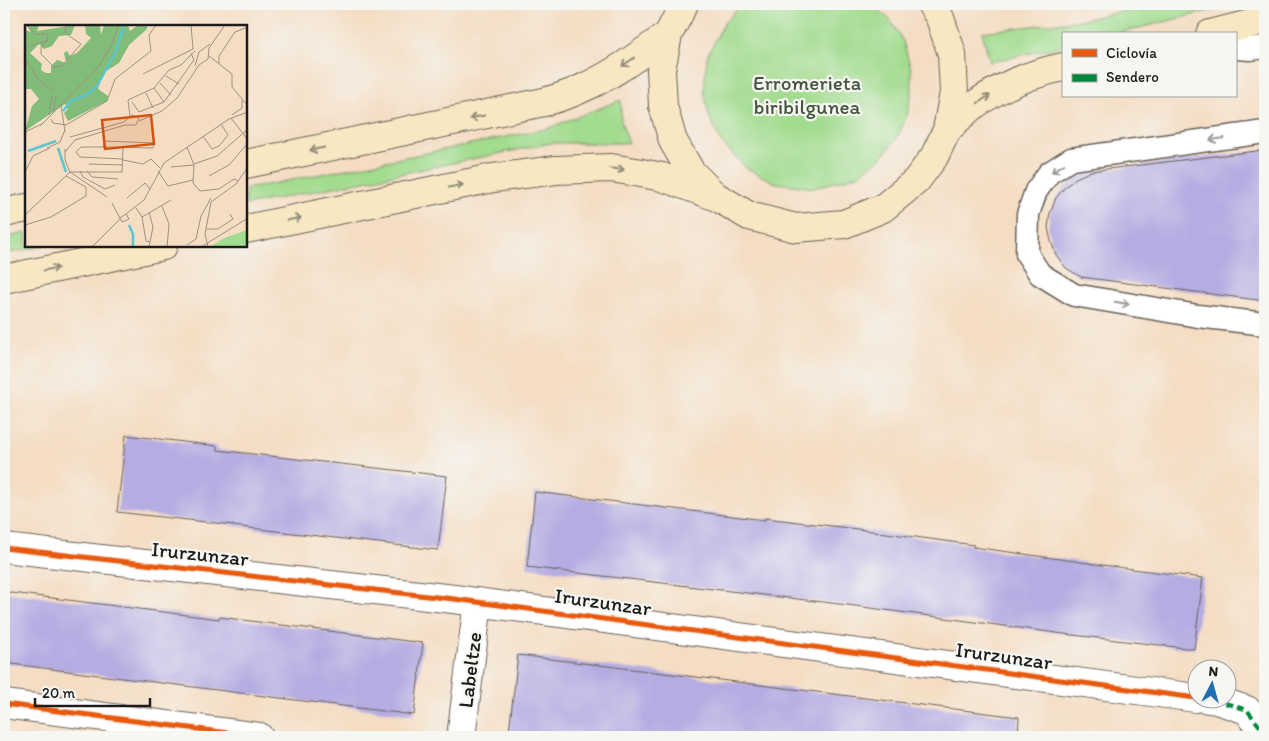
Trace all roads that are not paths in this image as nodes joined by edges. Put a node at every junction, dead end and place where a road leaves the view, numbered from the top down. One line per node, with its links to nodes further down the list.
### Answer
1 (684, 4): 5 (main road)
2 (931, 4): 9 (main road)
3 (1265, 20): 4 (main road)
4 (1218, 32)
5 (668, 35): 11 (main road, one-way to 11); 12 (main road)
6 (1265, 47): 7 (lane)
7 (1236, 48)
8 (1062, 66): 9 (main road, one-way to 8)
9 (947, 130): 12 (main road)
10 (1265, 132): 18 (lane, one-way to 18)
11 (248, 164)
12 (717, 198): 15 (main road, one-way to 12)
13 (25, 208): 14 (main road)
14 (4, 213)
15 (248, 229)
16 (154, 248): 17 (main road, one-way to 16)
17 (4, 279)
18 (1265, 324)
19 (4, 548): 20 (street, Irurzunzar)
20 (478, 602): 21 (street, Irurzunzar); 25 (street, Labeltze)
21 (1186, 697)
22 (4, 704): 24 (street)
23 (1236, 706): 26 (street)
24 (259, 737)
25 (461, 737)
26 (1264, 737)

